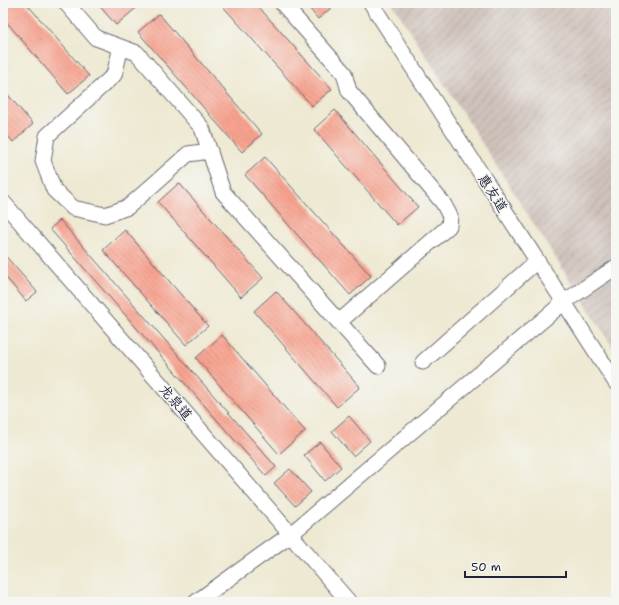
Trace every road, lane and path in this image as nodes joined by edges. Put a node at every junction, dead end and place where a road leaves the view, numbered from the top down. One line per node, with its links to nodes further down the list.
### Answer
1 (66, 3): 4 (street)
2 (282, 3): 10 (street)
3 (371, 3): 7 (street, 惠友道)
4 (121, 47): 5 (street); 5 (street)
5 (210, 151): 10 (street)
6 (3, 202): 14 (street, 龙泉道)
7 (537, 261): 9 (street, 惠友道); 11 (street)
8 (616, 267): 9 (street)
9 (564, 302): 13 (street, 惠友道); 14 (street)
10 (339, 322): 12 (street)
11 (423, 362)
12 (378, 366)
13 (616, 382)
14 (291, 534): 15 (street); 16 (street, 龙泉道)
15 (196, 602)
16 (349, 602)

